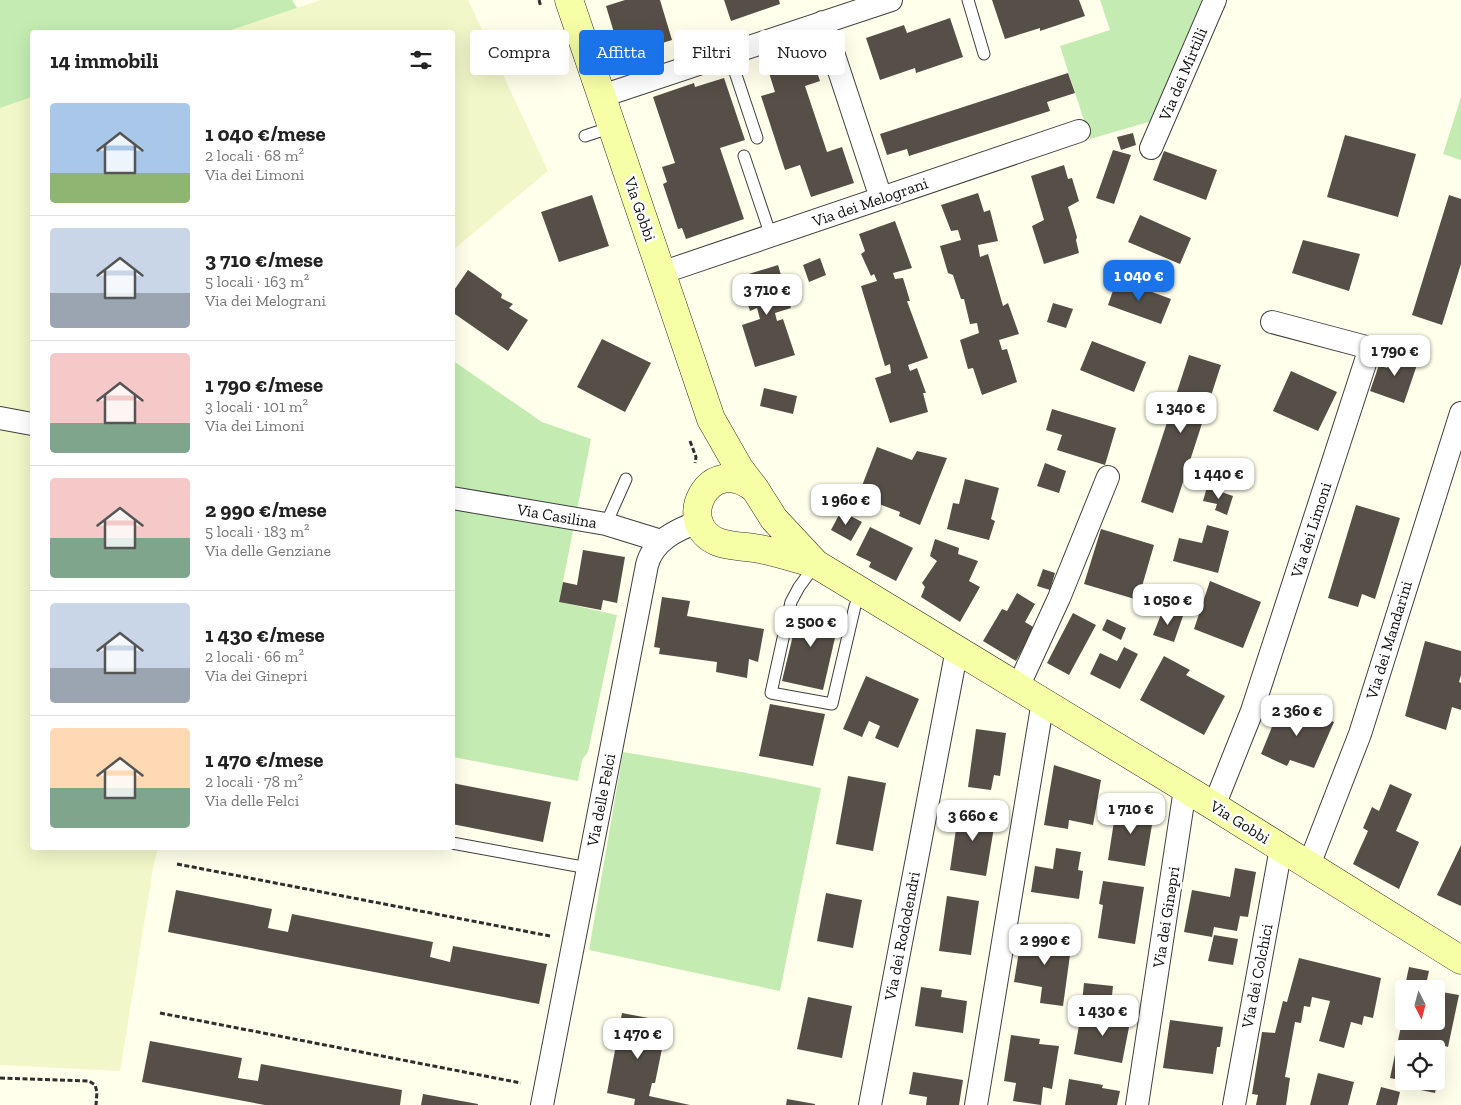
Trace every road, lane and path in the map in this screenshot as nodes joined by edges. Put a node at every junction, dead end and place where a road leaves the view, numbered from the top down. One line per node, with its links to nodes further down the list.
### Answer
1 (539, 0): 6 (path)
2 (569, 0): 12 (street, Via Gobbi)
3 (891, 0): 7 (street)
4 (968, 0): 9 (lane)
5 (1215, 0): 17 (street, Via dei Mirtilli)
6 (542, 9)
7 (824, 22): 8 (street); 19 (street)
8 (749, 47)
9 (984, 54)
10 (674, 72): 12 (street)
11 (736, 75): 16 (lane)
12 (602, 96): 13 (street, Via Gobbi)
13 (612, 127): 15 (lane); 21 (street, Via Gobbi)
14 (1079, 131): 19 (street, Via dei Melograni)
15 (585, 136)
16 (757, 138)
17 (1151, 148)
18 (744, 156): 20 (lane)
19 (881, 198): 20 (street, Via dei Melograni)
20 (771, 236): 21 (street, Via dei Melograni)
21 (661, 273): 25 (street, Via Gobbi)
22 (1272, 322): 43 (street, Via dei Limoni)
23 (1461, 413): 47 (street, Via dei Mandarini)
24 (0, 418): 26 (street)
25 (711, 419): 28 (street, Via Gobbi); 31 (street, Via Gobbi)
26 (30, 424)
27 (687, 433): 28 (path)
28 (702, 475): 31 (street, Via Gobbi); 33 (street, Via Gobbi)
29 (1108, 478): 40 (street)
30 (626, 480): 34 (lane)
31 (758, 495): 36 (street); 37 (street, Via Gobbi)
32 (455, 499): 34 (street, Via Casilina)
33 (698, 522): 35 (street, Via delle Felci); 36 (street, Via Gobbi)
34 (606, 524): 35 (street, Via Casilina)
35 (661, 541): 48 (street, Via delle Felci)
36 (731, 544): 37 (street, Via Gobbi)
37 (816, 564): 38 (street, Via Gobbi); 38 (lane)
38 (863, 592): 39 (street, Via Gobbi)
39 (957, 649): 40 (street, Via Gobbi); 56 (street, Via dei Rododendri)
40 (1018, 687): 41 (street, Via Gobbi)
41 (1043, 701): 42 (street, Via Gobbi); 57 (street)
42 (1185, 789): 43 (street, Via Gobbi); 58 (street, Via dei Ginepri)
43 (1214, 806): 45 (street, Via Gobbi)
44 (455, 844): 48 (lane)
45 (1282, 848): 47 (street, Via Gobbi); 59 (street, Via dei Colchici)
46 (178, 864): 49 (path)
47 (1309, 865): 50 (street, Via Gobbi)
48 (588, 868): 55 (street, Via delle Felci)
49 (558, 938)
50 (1461, 960)
51 (160, 1013): 53 (path)
52 (0, 1078): 54 (path)
53 (524, 1083)
54 (96, 1105)
55 (542, 1105)
56 (870, 1105)
57 (976, 1105)
58 (1137, 1105)
59 (1234, 1105)

